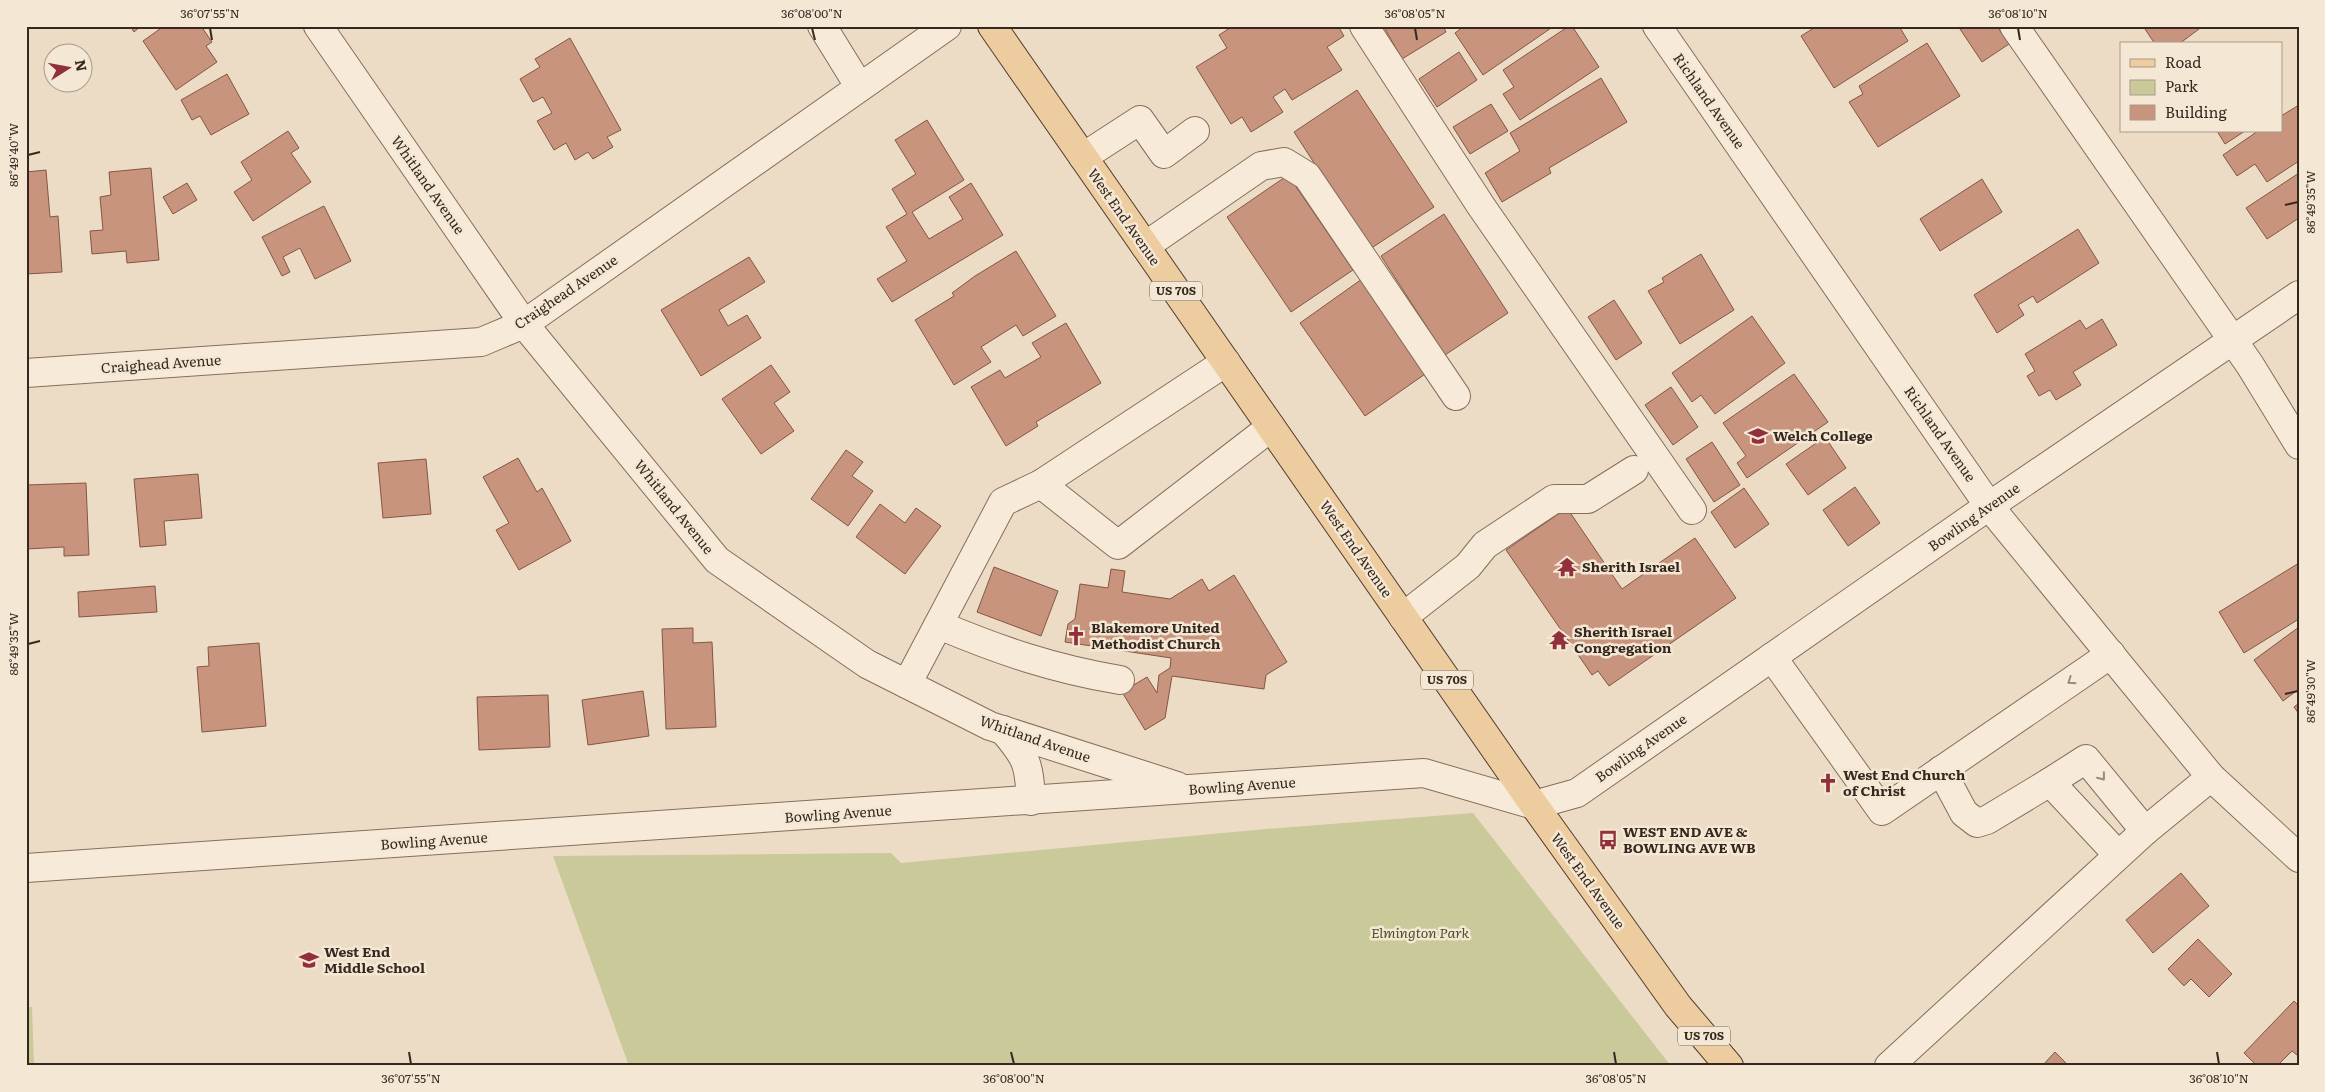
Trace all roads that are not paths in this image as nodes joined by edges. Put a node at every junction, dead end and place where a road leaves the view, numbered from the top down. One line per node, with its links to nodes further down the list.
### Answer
1 (318, 26): 13 (street, Whitland Avenue)
2 (822, 26): 8 (street)
3 (947, 26): 8 (street, Craighead Avenue)
4 (992, 26): 10 (main road, West End Avenue / US 70S)
5 (1364, 26): 23 (street)
6 (1657, 26): 22 (street, Richland Avenue)
7 (2014, 26): 14 (street)
8 (859, 86): 13 (street, Craighead Avenue)
9 (1195, 130): 10 (street)
10 (1083, 157): 11 (main road, West End Avenue / US 70S)
11 (1145, 246): 15 (main road, West End Avenue / US 70S); 17 (street)
12 (2299, 295): 14 (street, Bowling Avenue)
13 (524, 324): 16 (street, Craighead Avenue); 29 (street, Whitland Avenue)
14 (2232, 340): 19 (street); 22 (street, Bowling Avenue)
15 (1226, 362): 18 (main road, West End Avenue / US 70S); 21 (street)
16 (26, 373)
17 (1456, 396)
18 (1271, 427): 21 (street); 24 (main road, West End Avenue / US 70S)
19 (2299, 445)
20 (1634, 470): 24 (street)
21 (1041, 484): 25 (street)
22 (1989, 506): 26 (street, Richland Avenue); 27 (street, Bowling Avenue)
23 (1692, 510)
24 (1403, 617): 36 (main road, West End Avenue / US 70S)
25 (939, 625): 28 (street); 29 (street)
26 (2112, 654): 31 (street, one-way to 31); 32 (street, Richland Avenue)
27 (1772, 657): 31 (street); 36 (street, Bowling Avenue)
28 (1120, 680)
29 (907, 684): 30 (street, Whitland Avenue)
30 (1003, 730): 34 (street, Whitland Avenue); 35 (street)
31 (1941, 770): 33 (street)
32 (2211, 777): 37 (street); 39 (street, Richland Avenue)
33 (2050, 782): 37 (street, one-way to 37); 38 (street)
34 (1190, 790): 35 (street, Bowling Avenue); 36 (street, Bowling Avenue)
35 (1031, 801): 40 (street, Bowling Avenue)
36 (1534, 805): 41 (main road, West End Avenue / US 70S)
37 (2145, 831): 38 (street)
38 (2118, 855): 42 (street)
39 (2299, 858)
40 (26, 868)
41 (1729, 1066)
42 (1889, 1066)

